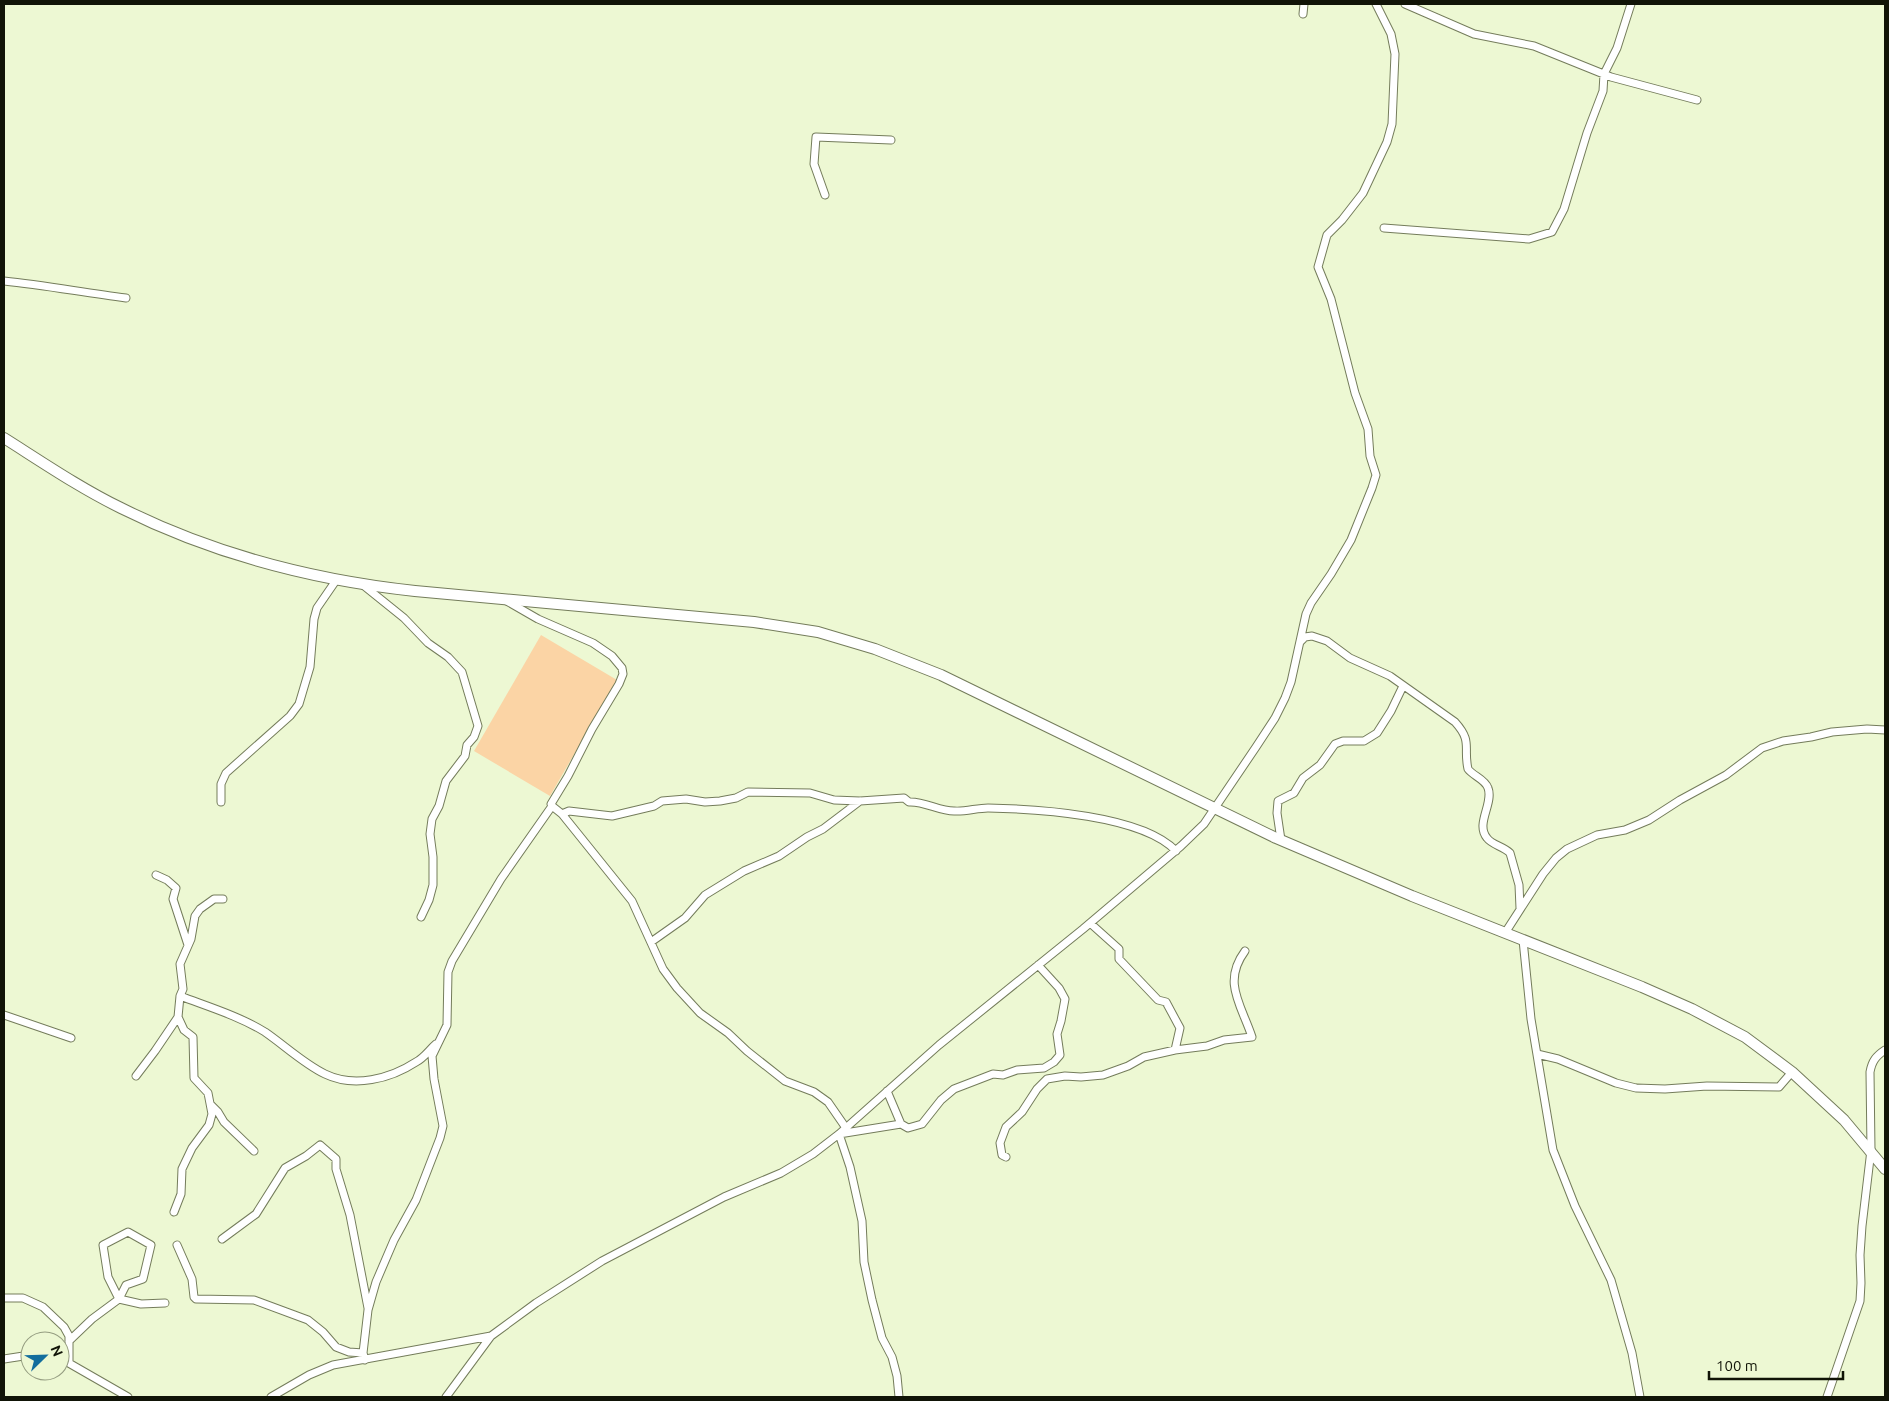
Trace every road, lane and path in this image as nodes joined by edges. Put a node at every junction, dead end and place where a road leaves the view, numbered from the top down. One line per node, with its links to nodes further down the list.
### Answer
1 (1304, 4): 5 (street)
2 (1376, 4): 17 (street)
3 (1405, 4): 6 (street)
4 (1632, 4): 6 (street)
5 (1303, 14)
6 (1604, 74): 7 (street); 10 (street)
7 (1697, 100)
8 (891, 140): 9 (street)
9 (825, 195)
10 (1384, 228)
11 (4, 281): 12 (street)
12 (126, 298)
13 (4, 438): 14 (main road)
14 (337, 579): 15 (main road); 21 (street)
15 (363, 585): 16 (main road); 30 (street)
16 (502, 599): 22 (street); 23 (main road)
17 (1301, 641): 18 (street); 23 (street)
18 (1403, 686): 25 (street); 29 (street)
19 (1885, 730): 29 (street)
20 (860, 801): 24 (street); 26 (street); 34 (street)
21 (221, 802)
22 (552, 806): 24 (street); 42 (street)
23 (1215, 808): 25 (main road); 26 (street)
24 (562, 814): 34 (street)
25 (1281, 840): 32 (main road)
26 (1176, 850): 31 (street)
27 (156, 875): 35 (street)
28 (223, 899): 35 (street)
29 (1520, 908): 32 (street)
30 (421, 917)
31 (1090, 923): 37 (street); 43 (street)
32 (1505, 932): 33 (main road)
33 (1523, 940): 45 (street); 46 (main road)
34 (651, 942): 51 (street)
35 (188, 945): 38 (street)
36 (1246, 951): 43 (street)
37 (1038, 965): 48 (street); 50 (street)
38 (180, 996): 40 (street); 42 (street)
39 (4, 1015): 41 (street)
40 (178, 1017): 47 (street); 49 (street)
41 (71, 1038)
42 (437, 1043): 63 (street)
43 (1175, 1050): 55 (street)
44 (1885, 1050): 53 (street)
45 (1537, 1054): 46 (street); 75 (street)
46 (1792, 1072): 53 (main road)
47 (136, 1076)
48 (887, 1090): 50 (street); 51 (street)
49 (211, 1106): 54 (street); 57 (street)
50 (901, 1124): 52 (street)
51 (846, 1128): 52 (street)
52 (839, 1134): 65 (street); 74 (street)
53 (1872, 1150): 56 (main road); 76 (street)
54 (254, 1151)
55 (1006, 1157)
56 (1885, 1168)
57 (174, 1212)
58 (222, 1239): 63 (street)
59 (177, 1245): 67 (street)
60 (4, 1298): 64 (street)
61 (119, 1299): 61 (street); 62 (street); 66 (street)
62 (165, 1303)
63 (368, 1310): 67 (street)
64 (67, 1331)
65 (491, 1336): 67 (street); 73 (street)
66 (70, 1341)
67 (364, 1356): 72 (street)
68 (20, 1357): 69 (street)
69 (4, 1359)
70 (70, 1364): 71 (street)
71 (128, 1397)
72 (272, 1397)
73 (446, 1397)
74 (899, 1397)
75 (1640, 1397)
76 (1827, 1397)

